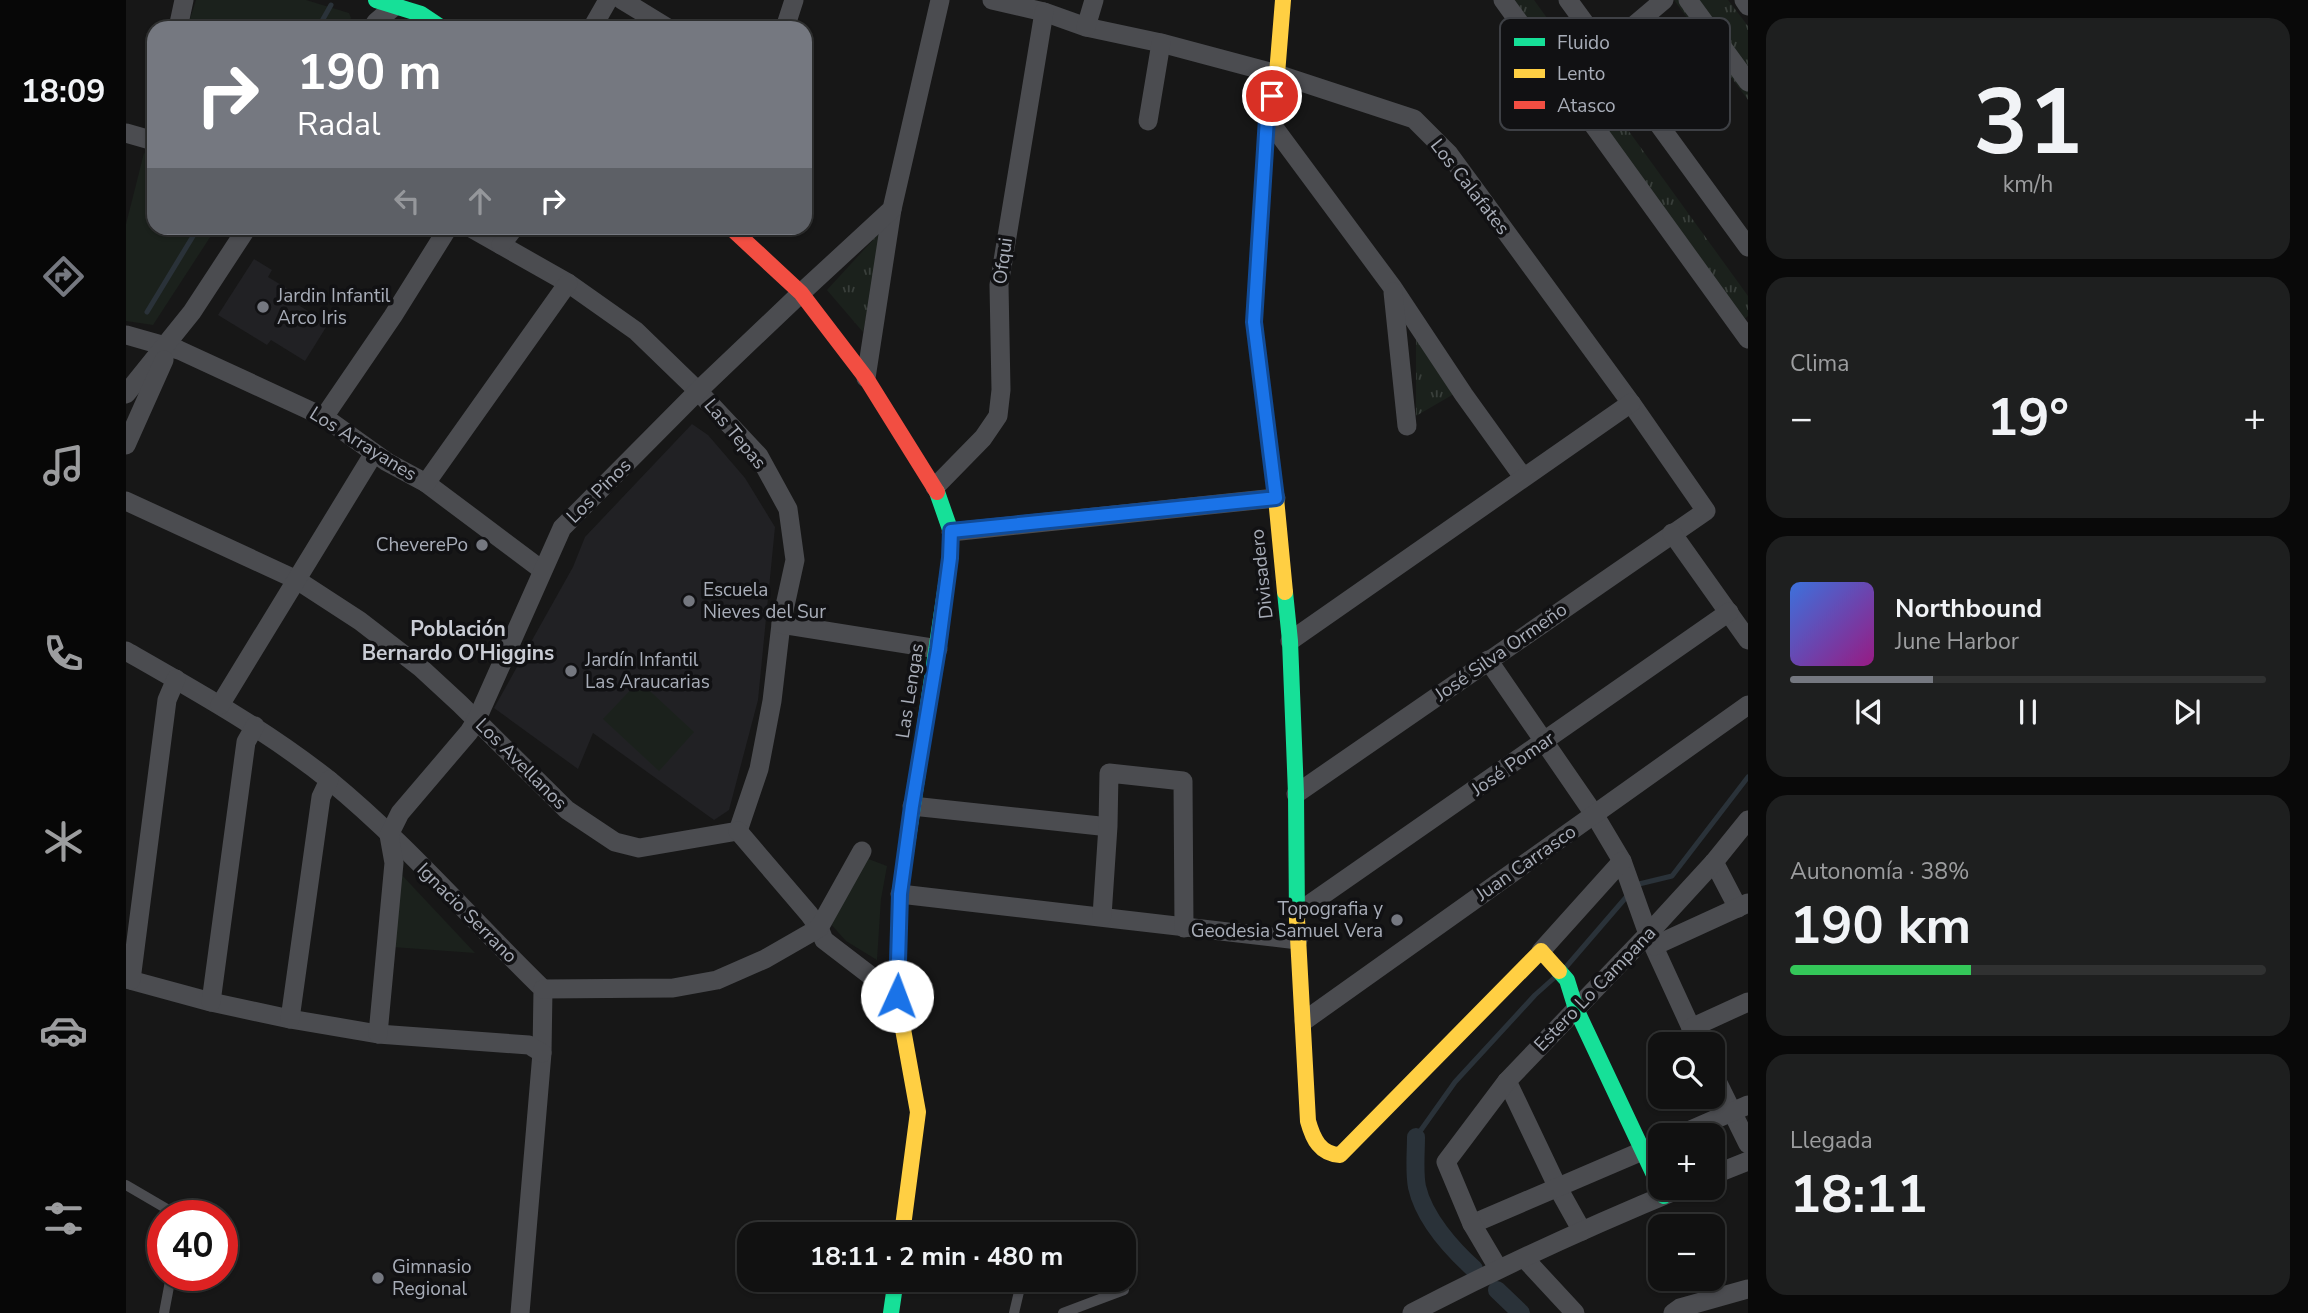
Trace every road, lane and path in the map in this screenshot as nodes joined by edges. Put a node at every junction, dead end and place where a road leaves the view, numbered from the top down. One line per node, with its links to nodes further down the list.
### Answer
1 (184, 0): 23 (street)
2 (376, 0): 15 (street)
3 (608, 0): 26 (street)
4 (622, 0): 27 (street)
5 (794, 0): 28 (street)
6 (940, 0): 40 (street)
7 (992, 0): 18 (street, Los Calafates)
8 (1094, 0): 29 (street)
9 (1283, 0): 32 (street, Divisadero)
10 (1503, 0): 19 (street)
11 (1569, 0): 20 (street)
12 (1664, 0): 21 (street)
13 (1688, 0): 22 (street)
14 (1744, 0): 16 (street)
15 (396, 5): 17 (street); 24 (street)
16 (1748, 6)
17 (425, 7): 25 (street)
18 (1044, 12): 29 (street, Los Calafates); 64 (street, Ofqui)
19 (1516, 18)
20 (1582, 18)
21 (1636, 18)
22 (1701, 18)
23 (180, 21)
24 (377, 21)
25 (436, 21)
26 (596, 21)
27 (656, 21)
28 (788, 21)
29 (1086, 27): 30 (street, Los Calafates)
30 (1161, 43): 32 (street, Los Calafates); 35 (street)
31 (1730, 57): 33 (street)
32 (1277, 74): 34 (street, Divisadero); 57 (street, Los Calafates)
33 (1748, 82)
34 (1267, 118): 49 (street); 65 (street, Divisadero)
35 (1148, 121)
36 (1598, 130): 52 (street)
37 (1663, 130): 47 (street)
38 (126, 133): 39 (street)
39 (147, 139)
40 (892, 209): 50 (street, Los Pinos); 54 (street)
41 (242, 235): 53 (street)
42 (444, 235): 58 (street)
43 (483, 235): 46 (street, Las Tepas)
44 (509, 235): 46 (street)
45 (738, 235): 50 (street, Las Lengas)
46 (501, 245): 48 (street, Las Tepas)
47 (1748, 247)
48 (568, 283): 55 (street, Las Tepas); 63 (street)
49 (1393, 288): 59 (street); 62 (street)
50 (800, 293): 54 (street, Las Lengas); 55 (street, Los Pinos)
51 (126, 335): 53 (street, Los Arrayanes)
52 (1747, 335)
53 (172, 348): 56 (street); 58 (street, Los Arrayanes); 60 (street)
54 (866, 378): 64 (street, Las Lengas)
55 (698, 391): 70 (street, Los Pinos); 73 (street, Las Tepas)
56 (126, 394)
57 (1630, 402): 62 (street); 67 (street, Los Calafates)
58 (324, 417): 61 (street, Los Arrayanes)
59 (1408, 426)
60 (126, 445)
61 (374, 453): 63 (street, Los Arrayanes); 71 (street)
62 (1523, 477): 75 (street)
63 (426, 483): 70 (street, Los Arrayanes)
64 (935, 487): 68 (street, Las Lengas)
65 (1276, 498): 68 (street); 75 (street, Divisadero)
66 (126, 501): 71 (street, Los Avellanos)
67 (1706, 511): 69 (street, José Silva Ormeño)
68 (951, 531): 76 (street, Las Lengas)
69 (1672, 533): 72 (street); 78 (street, José Silva Ormeño)
70 (542, 570): 82 (street, Los Pinos)
71 (297, 580): 80 (street); 82 (street, Los Avellanos)
72 (1728, 612): 74 (street); 84 (street, José Pomar)
73 (781, 624): 76 (street); 91 (street, Las Tepas)
74 (1748, 640)
75 (1290, 641): 86 (street, Divisadero)
76 (938, 649): 87 (street, Las Lengas)
77 (126, 651): 79 (street, Ignacio Serrano)
78 (1488, 660): 84 (street); 86 (street, José Silva Ormeño)
79 (176, 679): 80 (street, Ignacio Serrano); 105 (street)
80 (220, 705): 83 (street, Ignacio Serrano)
81 (1748, 705): 88 (street, Juan Carrasco)
82 (477, 719): 91 (street, Los Avellanos); 92 (street, Los Pinos)
83 (255, 726): 85 (street, Ignacio Serrano); 108 (street)
84 (1544, 742): 88 (street); 98 (street, José Pomar)
85 (329, 780): 92 (street, Ignacio Serrano); 111 (street)
86 (1296, 794): 98 (street, Divisadero)
87 (912, 806): 90 (street); 96 (street, Las Lengas)
88 (1594, 814): 95 (street); 112 (street, Juan Carrasco)
89 (1748, 820): 94 (street, Estero Lo Campana)
90 (1100, 826)
91 (738, 831): 100 (street)
92 (389, 835): 106 (street, Ignacio Serrano); 115 (street)
93 (862, 851): 100 (street)
94 (1714, 862): 97 (street); 103 (street, Estero Lo Campana)
95 (1624, 868): 103 (street); 104 (street)
96 (900, 894): 99 (street); 107 (street, Las Lengas)
97 (1743, 905): 103 (street)
98 (1297, 913): 102 (street, Divisadero)
99 (1102, 916): 101 (street); 101 (street)
100 (820, 928): 106 (street); 107 (street)
101 (1184, 928): 102 (street)
102 (1298, 940): 112 (street, Divisadero)
103 (1651, 940): 110 (street, Estero Lo Campana); 113 (street)
104 (1547, 958): 110 (street); 112 (street, Divisadero)
105 (128, 980): 108 (street)
106 (543, 989): 116 (street)
107 (897, 996): 130 (street, Las Lengas)
108 (211, 1002): 111 (street)
109 (1748, 1002): 114 (street)
110 (1576, 1009): 117 (street, Estero Lo Campana); 121 (street)
111 (290, 1019): 115 (street)
112 (1304, 1021)
113 (1693, 1032)
114 (1701, 1032)
115 (378, 1034): 116 (street)
116 (542, 1053): 141 (street)
117 (1507, 1081): 127 (street); 131 (street, Estero Lo Campana)
118 (1725, 1089): 119 (street)
119 (1740, 1109): 120 (street); 122 (street)
120 (1707, 1123)
121 (1648, 1140)
122 (1748, 1144)
123 (1648, 1149): 127 (street)
124 (1748, 1161): 125 (street)
125 (1725, 1170)
126 (126, 1185): 128 (lane)
127 (1558, 1188): 131 (street); 132 (street)
128 (152, 1200)
129 (1654, 1200): 132 (street)
130 (904, 1222)
131 (1472, 1224): 134 (street)
132 (1582, 1231): 133 (street)
133 (1525, 1259): 134 (street); 146 (street)
134 (1498, 1268): 145 (street)
135 (1748, 1289): 147 (street)
136 (168, 1291): 140 (lane)
137 (894, 1292): 142 (street)
138 (1019, 1292): 143 (lane)
139 (1119, 1292): 144 (lane)
140 (164, 1313)
141 (520, 1313)
142 (891, 1313)
143 (1013, 1313)
144 (1063, 1313)
145 (1412, 1313)
146 (1575, 1313)
147 (1673, 1313)

